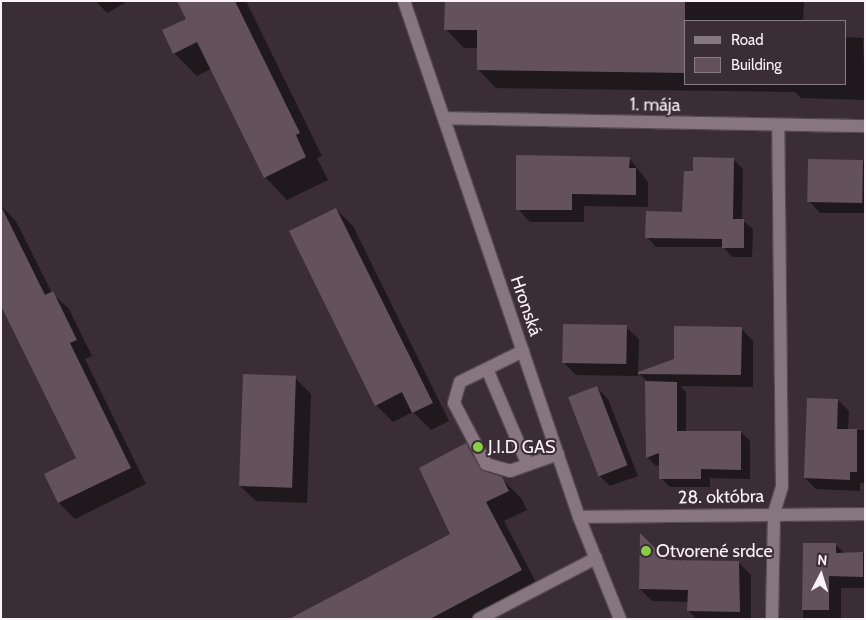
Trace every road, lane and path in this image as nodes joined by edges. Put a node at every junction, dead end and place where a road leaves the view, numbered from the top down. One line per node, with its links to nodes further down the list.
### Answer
1 (404, 1): 2 (street, Hronská)
2 (444, 118): 3 (street, 1. mája); 5 (street, Hronská)
3 (778, 125): 4 (street, 1. mája); 9 (street)
4 (865, 126)
5 (523, 351): 6 (street); 7 (street, Hronská)
6 (487, 369): 8 (street); 8 (street)
7 (558, 454): 8 (street); 11 (street, Hronská)
8 (528, 465)
9 (774, 513): 10 (street, 28. októbra); 11 (street, 28. októbra); 15 (street)
10 (865, 514)
11 (579, 517): 12 (street, Hronská)
12 (596, 558): 13 (street); 14 (street, Hronská)
13 (479, 619)
14 (620, 619)
15 (772, 619)

